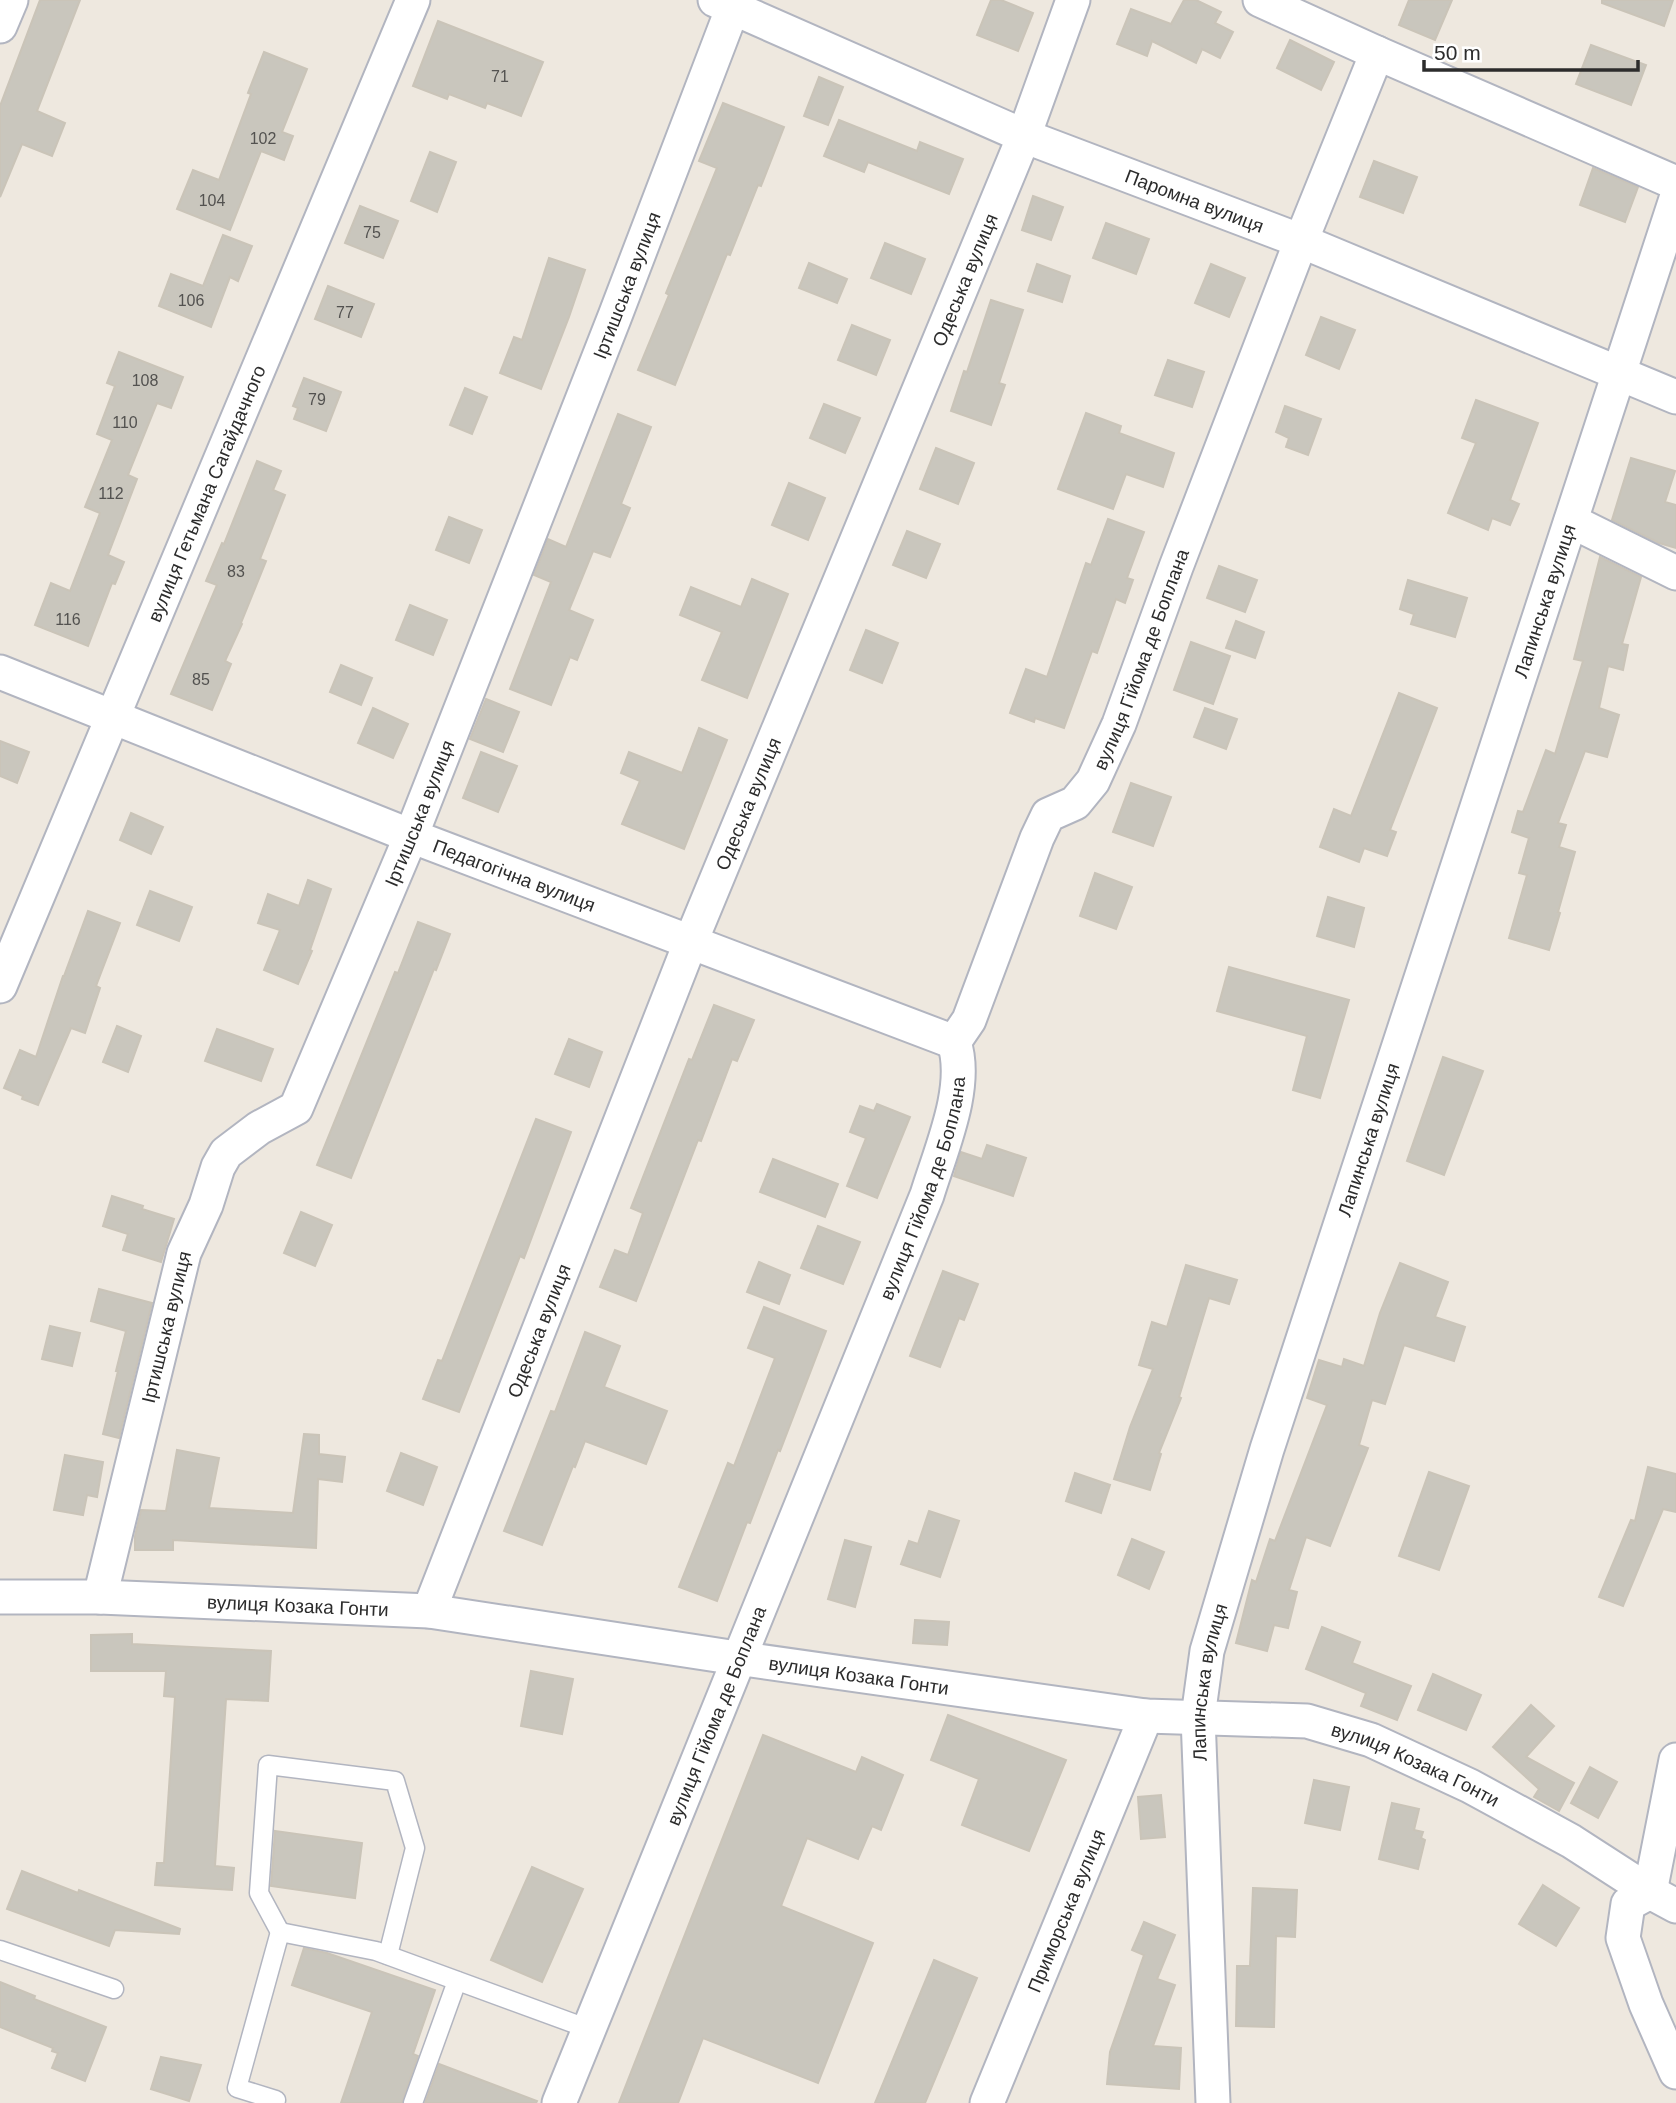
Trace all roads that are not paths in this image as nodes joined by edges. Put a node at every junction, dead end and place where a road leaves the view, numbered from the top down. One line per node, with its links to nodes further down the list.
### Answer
1 (11, 0): 6 (street)
2 (413, 0): 17 (street, вулиця Гетьмана Сагайдачного)
3 (1073, 0): 8 (street, Одеська вулиця)
4 (1260, 0): 7 (street)
5 (724, 4): 8 (street, Паромна вулиця); 18 (street, Іртишська вулиця)
6 (0, 26)
7 (1377, 53): 9 (street); 11 (street, вулиця Гійома де Боплана)
8 (1024, 136): 11 (street, Паромна вулиця); 19 (street, Одеська вулиця)
9 (1676, 183)
10 (1676, 199): 12 (street, Лапинська вулиця)
11 (1301, 242): 12 (street, Паромна вулиця); 21 (street, вулиця Гійома де Боплана)
12 (1619, 373): 13 (street, Паромна вулиця); 14 (street, Лапинська вулиця)
13 (1676, 397)
14 (1571, 521): 15 (street); 27 (street, Лапинська вулиця)
15 (1676, 573)
16 (0, 672): 17 (street, Педагогічна вулиця)
17 (113, 717): 18 (street, Педагогічна вулиця); 20 (street, вулиця Гетьмана Сагайдачного)
18 (411, 836): 19 (street, Педагогічна вулиця); 23 (street, Іртишська вулиця)
19 (691, 941): 21 (street, Педагогічна вулиця); 24 (street, Одеська вулиця)
20 (0, 986)
21 (954, 1042): 25 (street, вулиця Гійома де Боплана)
22 (0, 1597): 23 (street, вулиця Козака Гонти)
23 (100, 1597): 24 (street, вулиця Козака Гонти)
24 (429, 1611): 25 (street, вулиця Козака Гонти)
25 (737, 1658): 26 (street, вулиця Козака Гонти); 35 (street, вулиця Гійома де Боплана)
26 (1146, 1716): 27 (street, вулиця Козака Гонти); 40 (street, Приморська вулиця)
27 (1198, 1717): 29 (street, вулиця Козака Гонти); 41 (street, Лапинська вулиця)
28 (1676, 1760): 29 (street)
29 (1663, 1899): 36 (street)
30 (280, 1933): 32 (lane); 32 (lane); 37 (lane)
31 (0, 1950): 34 (lane)
32 (388, 1955): 33 (lane)
33 (457, 1980): 35 (lane); 38 (lane)
34 (114, 1989)
35 (589, 2029): 39 (street, вулиця Гійома де Боплана)
36 (1676, 2072)
37 (276, 2100)
38 (413, 2103)
39 (559, 2103)
40 (987, 2103)
41 (1213, 2103)

